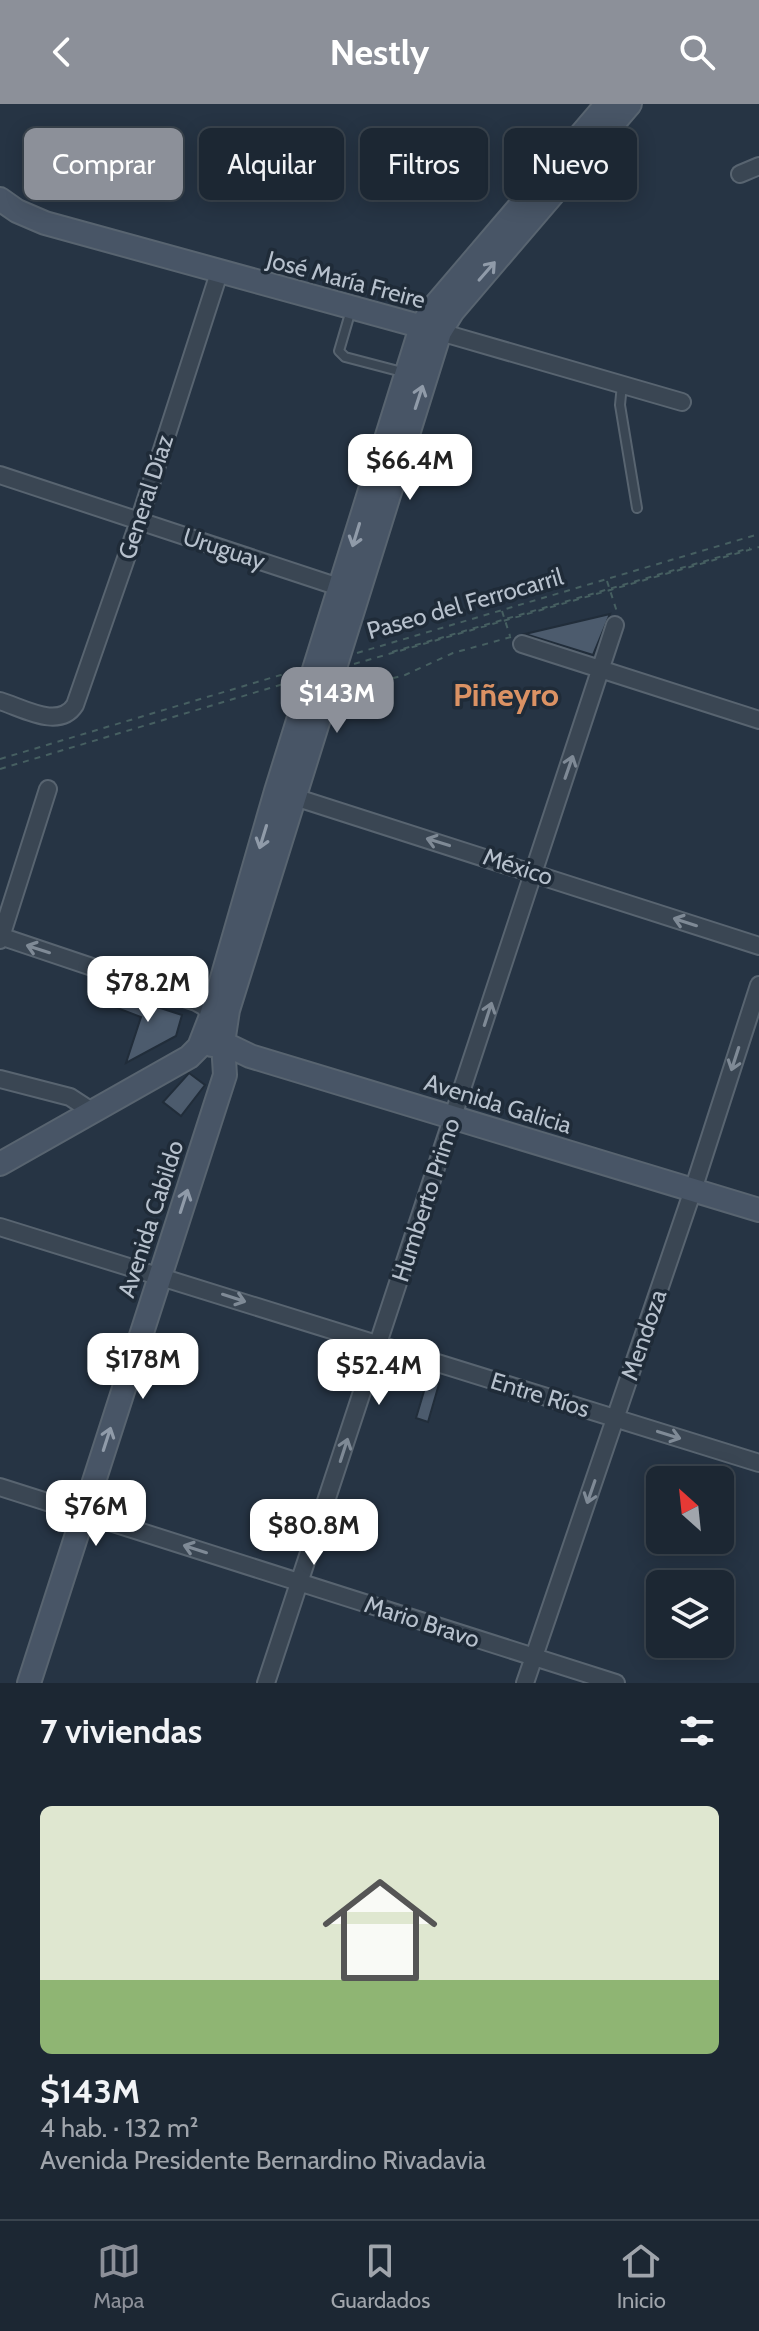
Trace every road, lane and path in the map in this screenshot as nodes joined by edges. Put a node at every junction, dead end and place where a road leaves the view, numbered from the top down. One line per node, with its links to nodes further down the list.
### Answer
1 (607, 104): 8 (main road)
2 (630, 104): 8 (main road, one-way to 2)
3 (759, 166): 4 (street)
4 (740, 174)
5 (0, 199): 6 (main road, José María Freire)
6 (219, 273): 7 (main road, José María Freire); 14 (street, General Díaz)
7 (351, 309): 8 (main road, José María Freire); 9 (lane)
8 (430, 330): 9 (main road); 10 (street, José María Freire); 18 (main road, one-way to 8)
9 (406, 373): 18 (main road, one-way to 18)
10 (622, 384): 11 (street, José María Freire); 13 (lane)
11 (682, 402)
12 (0, 475): 14 (street, Uruguay)
13 (637, 508)
14 (139, 521): 18 (street, Uruguay); 26 (street, General Díaz)
15 (759, 534): 17 (path, Paseo del Ferrocarril)
16 (759, 547): 19 (path); 24 (path)
17 (606, 579): 19 (path); 20 (path, Paseo del Ferrocarril)
18 (348, 590): 24 (main road)
19 (610, 591): 21 (path); 22 (path)
20 (502, 610): 21 (path); 24 (path, Paseo del Ferrocarril)
21 (506, 622): 23 (path); 24 (path)
22 (615, 625): 25 (street, Humberto Primo)
23 (516, 640): 24 (path); 25 (street)
24 (330, 669): 28 (path); 29 (path, Paseo del Ferrocarril); 31 (main road)
25 (601, 671): 27 (street); 32 (street, Humberto Primo, one-way to 25)
26 (0, 701)
27 (759, 720)
28 (0, 759)
29 (0, 769)
30 (48, 789): 33 (street)
31 (284, 794): 32 (street, México, one-way to 31); 36 (main road, one-way to 36); 37 (main road, Avenida Cabildo)
32 (533, 872): 34 (street, México, one-way to 32); 41 (street, Humberto Primo, one-way to 32)
33 (0, 938): 36 (street, one-way to 33)
34 (759, 946)
35 (759, 985): 43 (street, Mendoza, one-way to 43)
36 (211, 1016): 37 (street); 38 (main road)
37 (223, 1043): 38 (main road); 41 (main road, Avenida Galicia); 46 (main road, Avenida Cabildo, one-way to 37)
38 (199, 1047): 40 (main road)
39 (0, 1079): 40 (street)
40 (93, 1112): 42 (main road)
41 (454, 1118): 43 (main road, Avenida Galicia); 47 (street, Humberto Primo)
42 (0, 1164)
43 (693, 1190): 44 (main road, Avenida Galicia); 48 (street, Mendoza)
44 (759, 1210)
45 (0, 1227): 46 (street, Entre Ríos)
46 (160, 1275): 47 (street, Entre Ríos, one-way to 47); 51 (main road, Avenida Cabildo, one-way to 46)
47 (379, 1344): 48 (street, Entre Ríos); 52 (street, Humberto Primo, one-way to 47)
48 (616, 1418): 49 (street, Entre Ríos, one-way to 49); 53 (street, Mendoza, one-way to 53)
49 (759, 1463)
50 (0, 1487): 51 (street, Mario Bravo)
51 (83, 1514): 52 (street, Mario Bravo, one-way to 51); 54 (main road, Avenida Cabildo)
52 (301, 1583): 53 (street, Mario Bravo); 55 (street, Humberto Primo)
53 (533, 1658): 56 (street, Mendoza); 57 (street, Mario Bravo)
54 (29, 1683)
55 (266, 1683)
56 (525, 1683)
57 (616, 1683)

